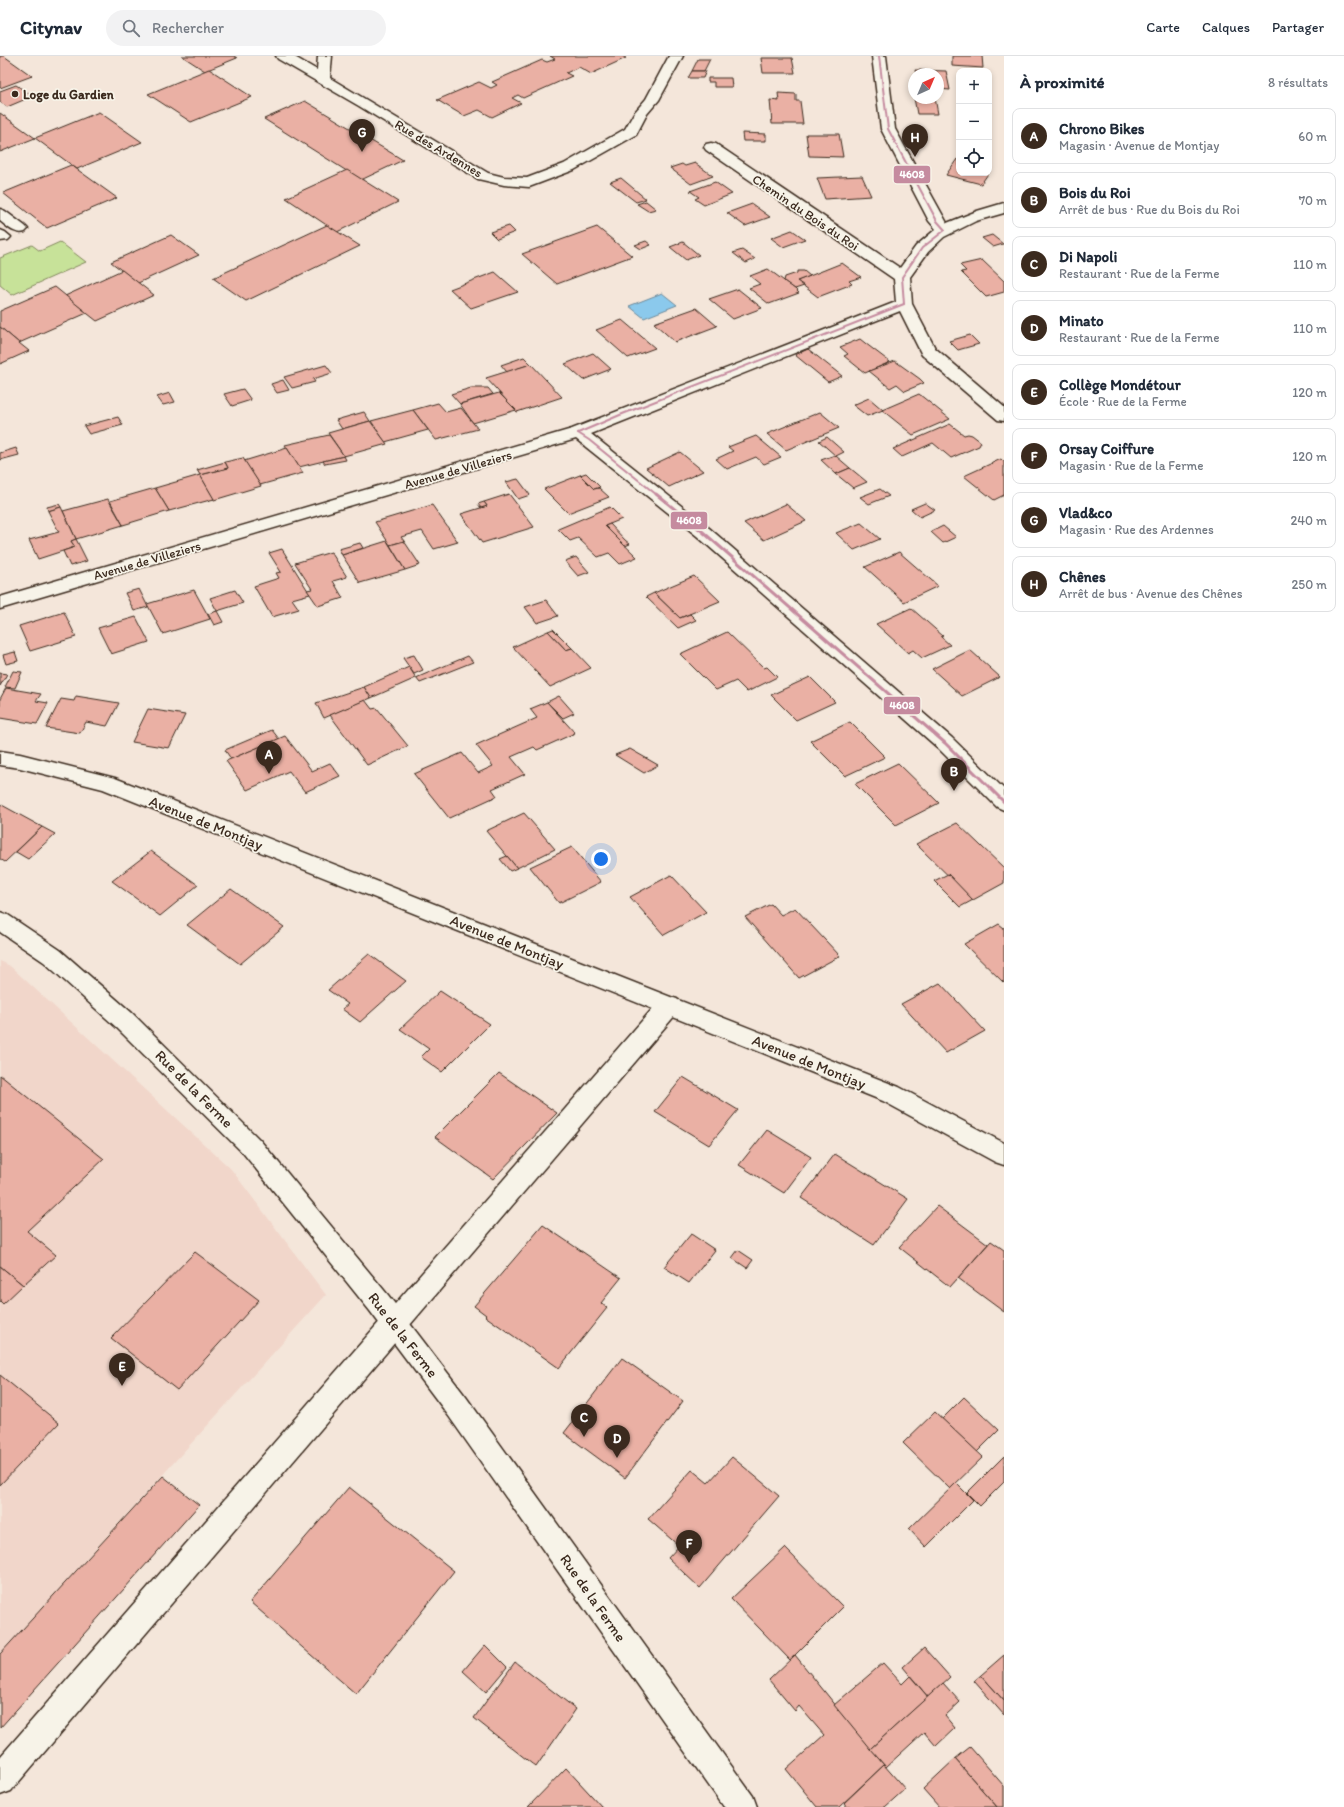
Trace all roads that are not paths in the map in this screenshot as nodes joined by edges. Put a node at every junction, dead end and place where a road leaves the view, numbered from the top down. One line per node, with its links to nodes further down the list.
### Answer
1 (283, 56): 5 (street, Rue des Ardennes)
2 (326, 56): 5 (street)
3 (676, 56): 5 (street, Rue des Ardennes)
4 (879, 56): 10 (street)
5 (323, 80)
6 (711, 147): 11 (street, Chemin du Bois du Roi)
7 (1004, 208): 10 (street)
8 (0, 214): 9 (street)
9 (20, 229)
10 (945, 230): 11 (street)
11 (902, 277): 12 (street)
12 (904, 304): 13 (street); 14 (street, Avenue de Villeziers)
13 (1004, 416)
14 (578, 433): 15 (street, Avenue de Villeziers); 17 (street)
15 (0, 603)
16 (0, 758): 19 (street, Avenue de Montjay)
17 (1004, 802)
18 (0, 920): 21 (street, Rue de la Ferme)
19 (669, 1006): 20 (street, Avenue de Montjay); 21 (street)
20 (1004, 1155)
21 (394, 1323): 22 (street); 23 (street, Rue de la Ferme)
22 (0, 1780)
23 (742, 1807)

